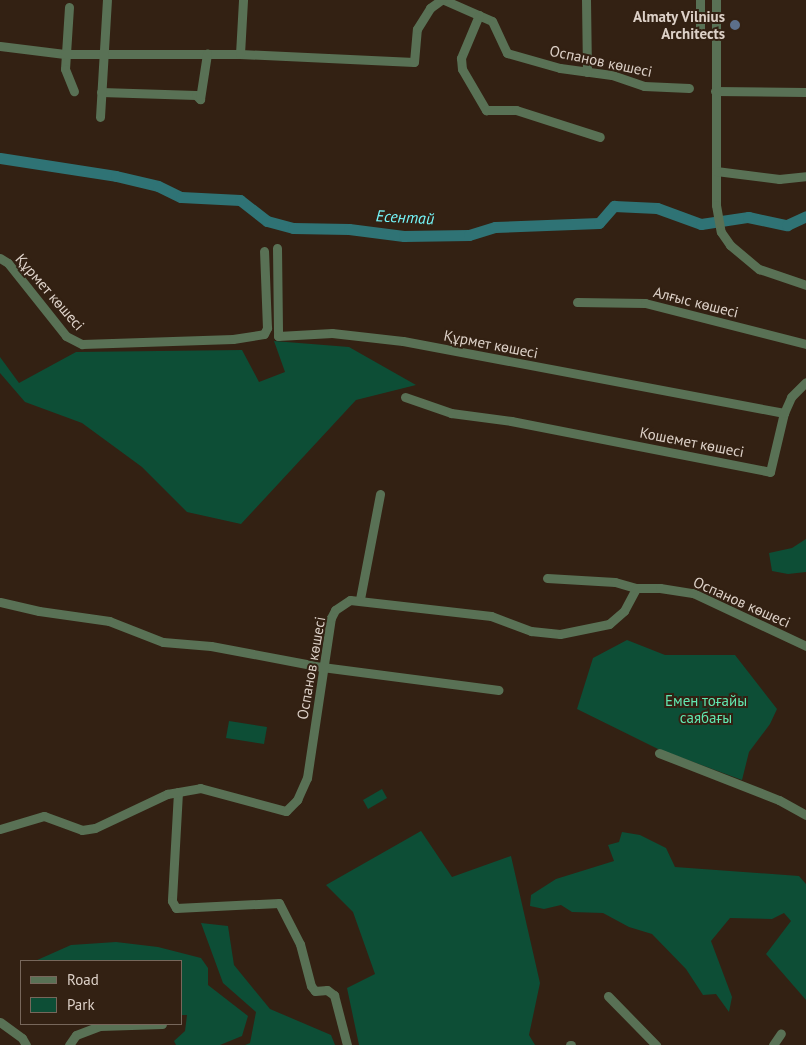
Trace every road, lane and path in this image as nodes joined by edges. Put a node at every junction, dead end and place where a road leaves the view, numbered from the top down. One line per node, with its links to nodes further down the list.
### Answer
1 (107, 0): 12 (street)
2 (243, 0): 14 (street)
3 (442, 0): 8 (street, Оспанов көшесі); 14 (street)
4 (586, 0): 15 (street)
5 (700, 0): 9 (street)
6 (716, 0): 18 (street)
7 (70, 7): 11 (street)
8 (479, 15): 15 (street, Оспанов көшесі); 22 (street)
9 (700, 31)
10 (0, 46): 11 (street)
11 (65, 54): 12 (street); 17 (street)
12 (103, 54): 13 (street); 19 (street)
13 (207, 54): 14 (street); 19 (street)
14 (240, 54)
15 (587, 72): 16 (street, Оспанов көшесі)
16 (689, 88)
17 (74, 91)
18 (715, 91): 20 (street); 23 (street)
19 (101, 92): 21 (street)
20 (806, 92)
21 (100, 117)
22 (600, 137)
23 (716, 171): 24 (street); 28 (street)
24 (806, 176)
25 (277, 248): 33 (street, Құрмет көшесі)
26 (264, 251): 27 (street, Құрмет көшесі)
27 (0, 258)
28 (806, 285)
29 (577, 302): 30 (street, Алғыс көшесі)
30 (806, 344)
31 (806, 382): 33 (street, Кошемет көшесі)
32 (405, 397): 33 (street, Кошемет көшесі)
33 (784, 413)
34 (380, 494): 37 (street)
35 (547, 578): 36 (street)
36 (636, 588): 37 (street, Оспанов көшесі); 39 (street, Оспанов көшесі)
37 (360, 599): 40 (street, Оспанов көшесі)
38 (0, 602): 40 (street)
39 (806, 646)
40 (322, 667): 41 (street); 43 (street, Оспанов көшесі)
41 (499, 690)
42 (659, 753): 44 (street)
43 (178, 792): 45 (street, Оспанов көшесі); 52 (street)
44 (806, 816)
45 (0, 829)
46 (608, 996): 53 (street)
47 (0, 1022): 50 (street)
48 (131, 1025): 51 (street)
49 (781, 1033): 54 (street)
50 (26, 1045)
51 (69, 1045)
52 (347, 1045)
53 (656, 1045)
54 (773, 1045)

